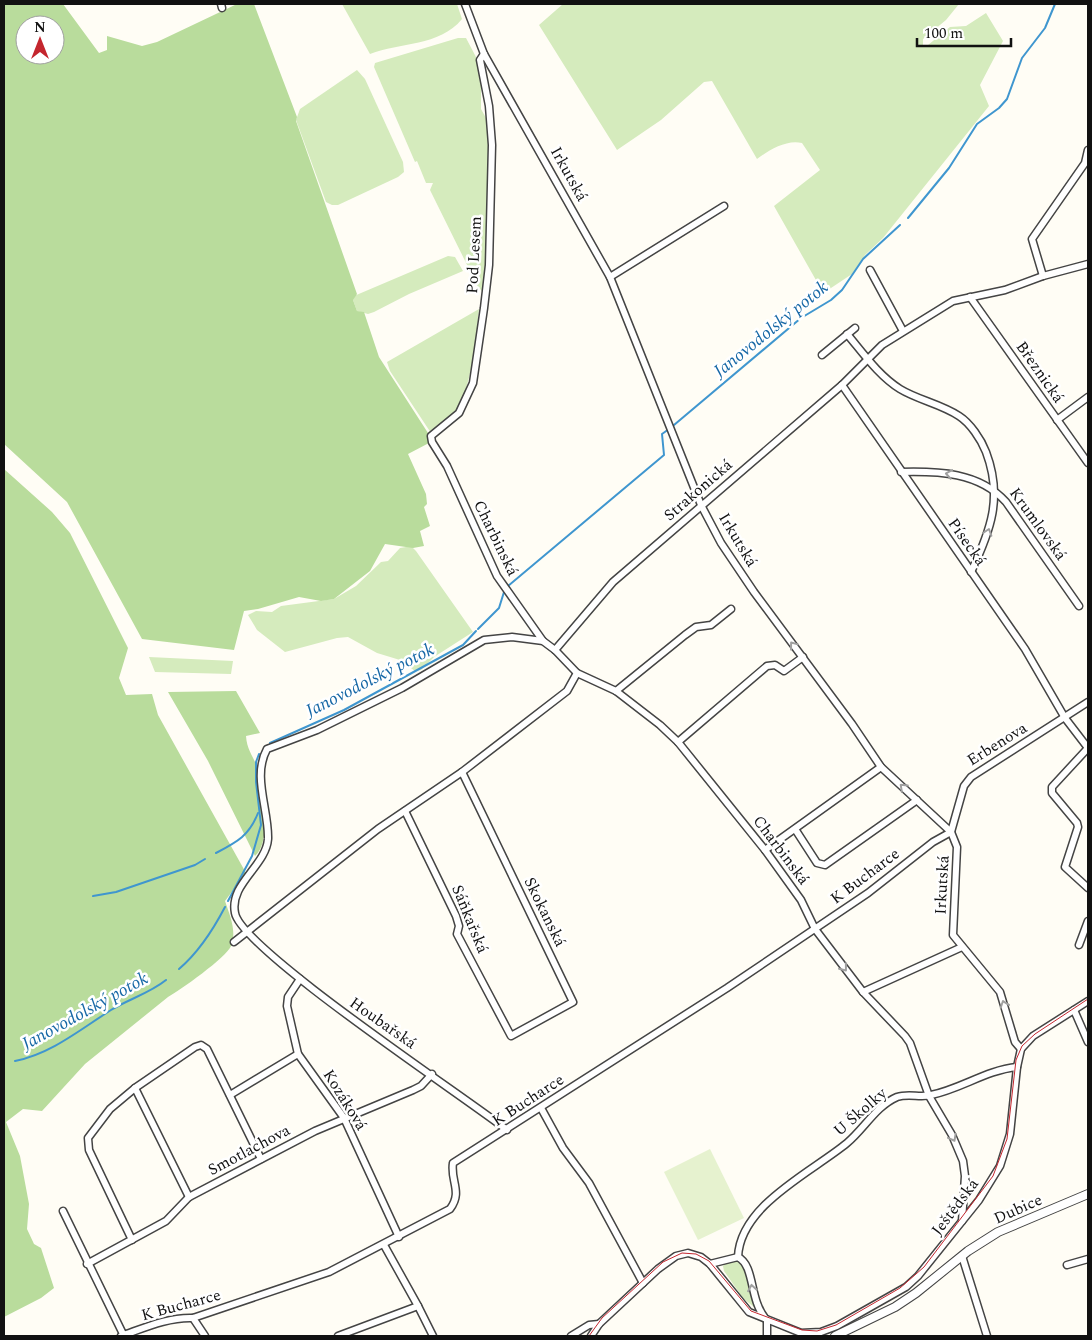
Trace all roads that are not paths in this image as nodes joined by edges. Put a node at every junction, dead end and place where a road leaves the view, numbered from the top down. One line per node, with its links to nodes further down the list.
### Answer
1 (464, 4): 2 (street, Irkutská)
2 (484, 54): 9 (street, Irkutská); 19 (street, Pod Lesem)
3 (1088, 150): 4 (street)
4 (1087, 166): 8 (street)
5 (724, 206): 9 (street)
6 (1088, 264): 8 (street, Strakonická)
7 (870, 270): 12 (street)
8 (1043, 276): 10 (street, Strakonická)
9 (610, 277): 23 (street, Irkutská)
10 (970, 297): 12 (street, Strakonická); 18 (street, Březnická)
11 (855, 328): 13 (street)
12 (903, 331): 15 (street, Strakonická)
13 (847, 334): 14 (street); 15 (street)
14 (822, 355)
15 (868, 359): 16 (street, Strakonická); 22 (street)
16 (842, 385): 21 (street, Písecká); 23 (street, Strakonická)
17 (1088, 397): 18 (street)
18 (1057, 420): 20 (street, Březnická)
19 (432, 442): 27 (street, Charbinská)
20 (1088, 463)
21 (901, 472): 22 (street, Krumlovská, one-way to 21); 24 (street, Písecká)
22 (995, 490): 24 (street, one-way to 22); 25 (street, Krumlovská)
23 (701, 505): 28 (street, Strakonická); 29 (street, Irkutská, one-way to 23)
24 (971, 572): 33 (street, Písecká)
25 (1079, 606)
26 (731, 609): 31 (street)
27 (543, 641): 28 (street, Charbinská); 46 (street)
28 (555, 650): 30 (street, Charbinská)
29 (803, 657): 34 (street); 36 (street, Irkutská)
30 (577, 673): 31 (street, Charbinská); 37 (street)
31 (616, 691): 34 (street, Charbinská)
32 (1088, 702): 33 (street, Erbenova)
33 (1065, 718): 35 (street, Písecká); 41 (street, Erbenova)
34 (678, 742): 42 (street, Charbinská)
35 (1088, 748): 43 (street)
36 (881, 767): 38 (street, Irkutská, one-way to 36); 40 (street)
37 (462, 772): 39 (street); 54 (street, Skokanská)
38 (917, 800): 40 (street); 41 (street, Irkutská)
39 (405, 811): 46 (street); 54 (street, Sáňkařská)
40 (794, 829): 42 (street)
41 (951, 832): 45 (street, K Bucharce); 49 (street, Irkutská)
42 (765, 850): 45 (street, Charbinská)
43 (1088, 888)
44 (1088, 921): 48 (street)
45 (815, 929): 51 (street, Charbinská, one-way to 51); 63 (street, K Bucharce)
46 (247, 933): 47 (street); 50 (street, Houbařská)
47 (234, 942)
48 (1079, 945)
49 (962, 948): 51 (street); 56 (street, Irkutská, one-way to 49)
50 (300, 979): 57 (street, Kozáková); 59 (street, Houbařská)
51 (863, 992): 62 (street, Charbinská)
52 (1088, 1001): 53 (street)
53 (1074, 1010): 55 (street); 56 (street)
54 (511, 1036)
55 (1088, 1042)
56 (1021, 1049): 58 (street, Ještědská)
57 (298, 1054): 61 (street); 64 (street, Kozáková)
58 (1017, 1067): 62 (street, U Školky); 70 (street, Ještědská)
59 (432, 1074): 64 (street, Smotlachova); 65 (street, Houbařská)
60 (135, 1088): 61 (street); 68 (street); 72 (street)
61 (230, 1095): 66 (street)
62 (928, 1096): 70 (street, Charbinská, one-way to 70); 74 (street, U Školky)
63 (541, 1108): 65 (street, K Bucharce); 80 (street)
64 (344, 1118): 66 (street, Smotlachova); 71 (street, Kozáková)
65 (507, 1130): 71 (street, K Bucharce)
66 (261, 1159): 68 (street, Smotlachova)
67 (1088, 1194): 75 (street, Dubice)
68 (189, 1197): 72 (street, Smotlachova)
69 (62, 1212): 77 (street)
70 (962, 1221): 83 (street, Ještědská)
71 (399, 1237): 73 (street, K Bucharce)
72 (132, 1240): 77 (street, Smotlachova)
73 (384, 1245): 81 (street); 82 (street, K Bucharce)
74 (738, 1256): 78 (street); 83 (street, one-way to 74)
75 (962, 1256): 92 (street); 93 (street)
76 (1088, 1259): 79 (street)
77 (87, 1264): 85 (street)
78 (710, 1264): 80 (street); 83 (street, Ještědská)
79 (1067, 1265)
80 (643, 1283): 84 (street)
81 (418, 1306): 87 (street); 88 (street)
82 (193, 1318): 85 (street, K Bucharce); 86 (street)
83 (767, 1320): 91 (street)
84 (598, 1324): 89 (street); 90 (street)
85 (123, 1336)
86 (205, 1336)
87 (338, 1336)
88 (433, 1336)
89 (571, 1336)
90 (591, 1336)
91 (767, 1336)
92 (835, 1336)
93 (987, 1336)

